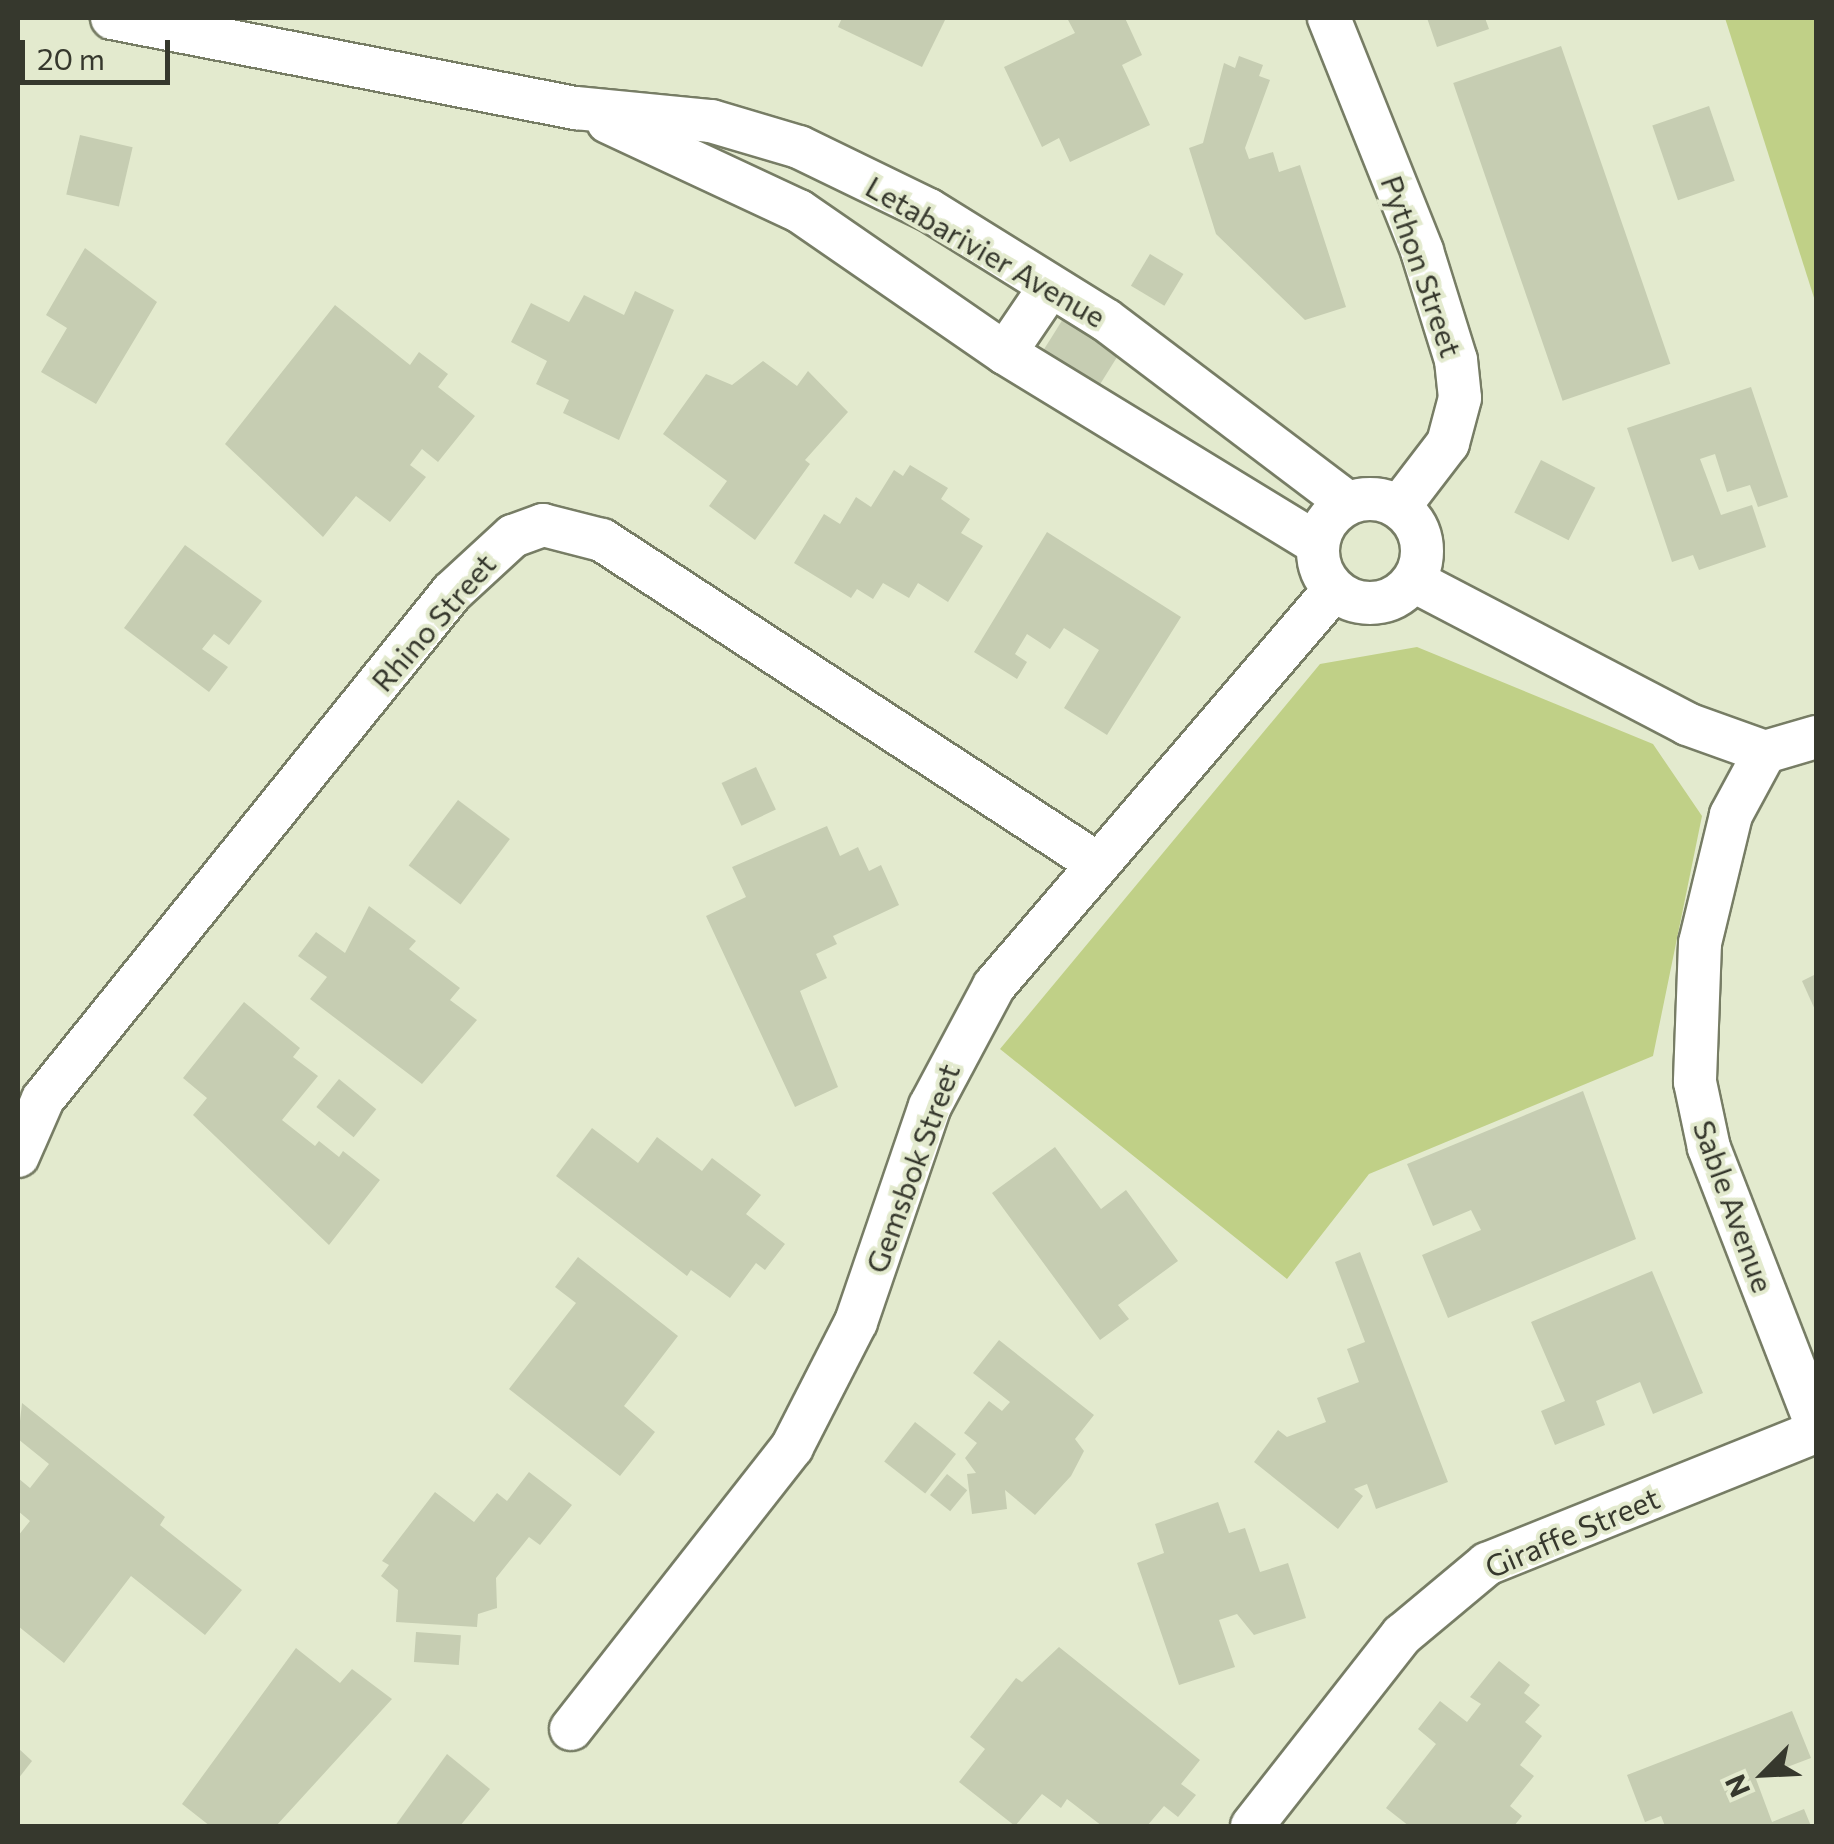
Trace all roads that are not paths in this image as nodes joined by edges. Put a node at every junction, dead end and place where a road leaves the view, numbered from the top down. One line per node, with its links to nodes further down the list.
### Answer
1 (112, 18): 3 (street, Letabarivier Avenue)
2 (1329, 18): 7 (street, Python Street)
3 (576, 108): 4 (street, Letabarivier Avenue); 5 (street, Letabarivier Avenue)
4 (1049, 288): 5 (street); 6 (street, Letabarivier Avenue)
5 (1005, 352): 8 (street, Letabarivier Avenue)
6 (1348, 503): 7 (street); 8 (street)
7 (1398, 507): 9 (street)
8 (1318, 544): 10 (street)
9 (1414, 581): 10 (street); 12 (street)
10 (1334, 590): 13 (street, Gemsbok Street)
11 (1816, 737): 12 (street)
12 (1765, 752): 15 (street, Sable Avenue)
13 (1095, 862): 14 (street, Rhino Street); 16 (street, Gemsbok Street)
14 (18, 1156)
15 (1816, 1428): 17 (street, Giraffe Street)
16 (572, 1729)
17 (1252, 1826)

